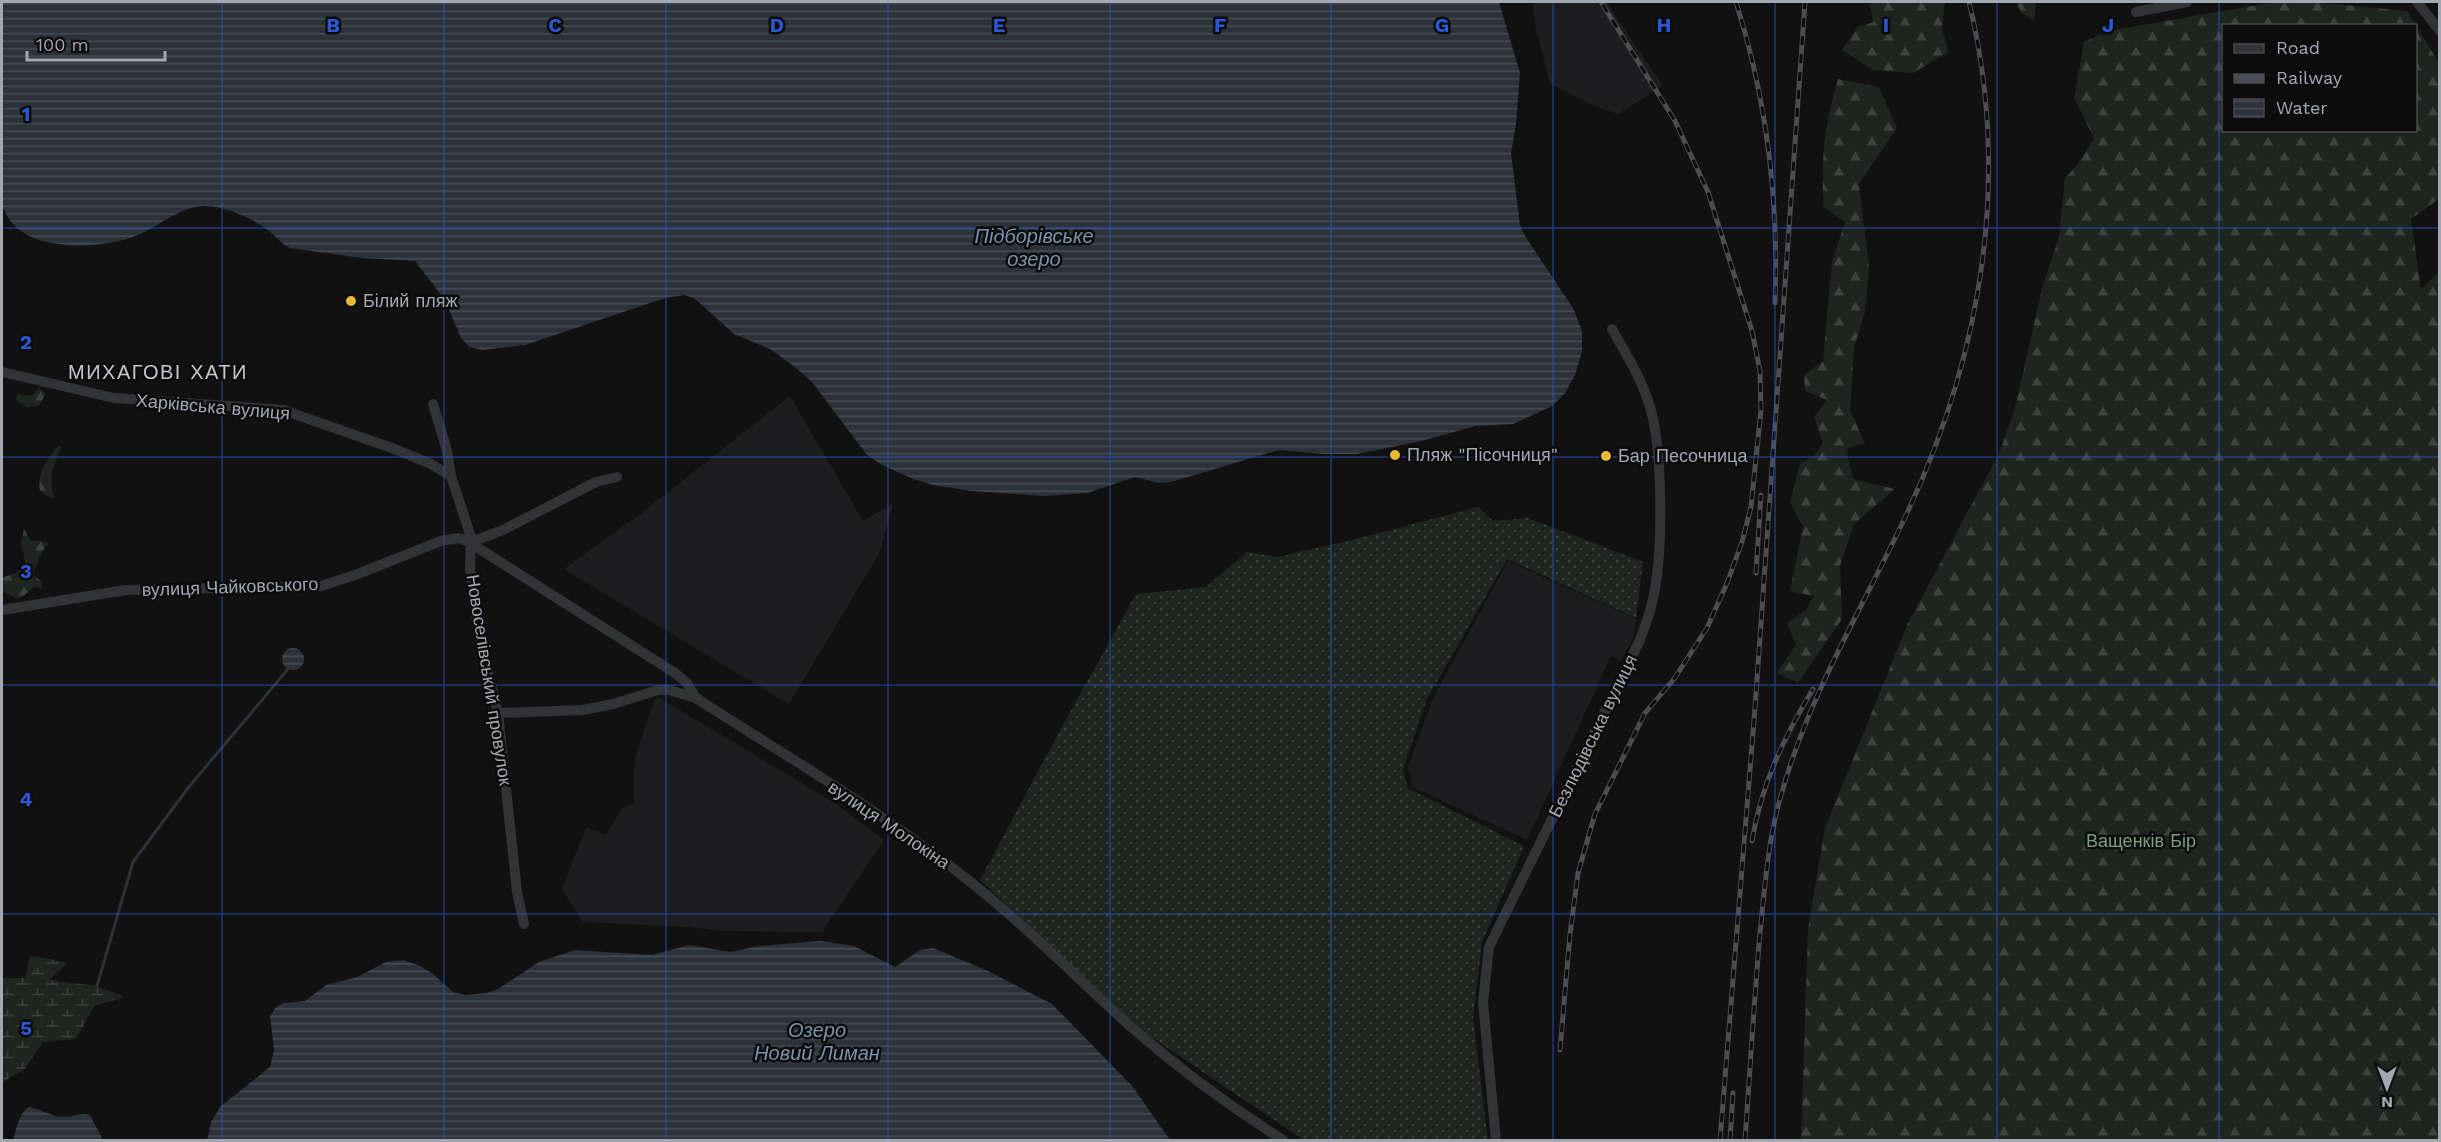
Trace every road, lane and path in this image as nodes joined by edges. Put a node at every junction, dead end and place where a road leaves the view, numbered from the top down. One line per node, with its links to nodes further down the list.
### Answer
1 (2187, 2): 3 (street)
2 (2417, 2): 4 (street)
3 (2136, 12)
4 (2439, 31)
5 (1612, 329): 16 (street, Безлюдівська вулиця)
6 (2, 372): 8 (street, Харківська вулиця)
7 (433, 404): 8 (street, Новоселівський провулок)
8 (452, 476): 10 (street, Новоселівський провулок)
9 (617, 477): 10 (street, вулиця Чайковського)
10 (471, 543): 11 (street, вулиця Чайковського); 12 (street, вулиця Молокіна); 13 (street, Новоселівський провулок)
11 (2, 610)
12 (696, 698): 13 (street); 15 (street, вулиця Молокіна)
13 (498, 713): 14 (street, Новоселівський провулок)
14 (524, 924)
15 (1282, 1140)
16 (1496, 1140)

